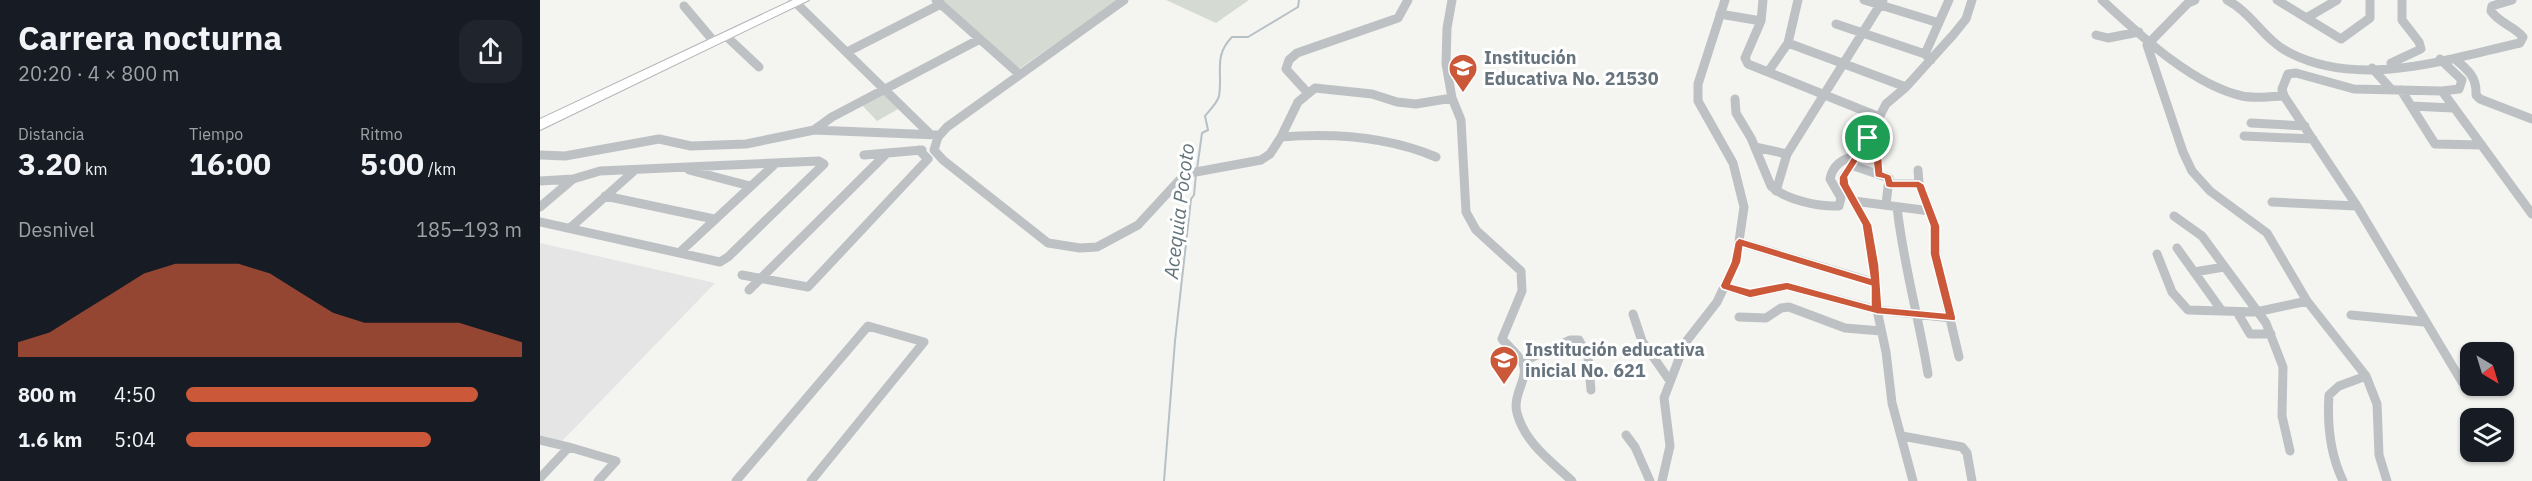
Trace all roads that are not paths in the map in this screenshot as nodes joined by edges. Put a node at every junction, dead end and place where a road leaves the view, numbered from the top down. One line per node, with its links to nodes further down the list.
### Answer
1 (1124, 0): 46 (street)
2 (1408, 0): 51 (street)
3 (1452, 0): 55 (street)
4 (1725, 0): 22 (street)
5 (1763, 0): 24 (street)
6 (1798, 0): 34 (street)
7 (1864, 0): 20 (street)
8 (1949, 0): 25 (street)
9 (1972, 0): 37 (street)
10 (2102, 0): 27 (street)
11 (2194, 0): 33 (street)
12 (2227, 0): 44 (street)
13 (2277, 0): 23 (street)
14 (2337, 0): 23 (street)
15 (2370, 0): 23 (street)
16 (2402, 0): 36 (street)
17 (2512, 0): 38 (street)
18 (796, 1): 30 (highway); 31 (highway); 35 (street)
19 (938, 2): 32 (street); 35 (street)
20 (1881, 2): 25 (street); 28 (street)
21 (684, 6): 31 (street)
22 (1720, 14): 24 (street); 106 (street)
23 (2308, 17)
24 (1761, 21): 45 (street)
25 (1939, 23): 37 (street)
26 (1836, 24): 28 (street)
27 (2139, 32): 29 (street); 33 (street)
28 (1862, 34): 37 (street); 41 (street)
29 (2096, 35)
30 (726, 36): 42 (street); 63 (highway)
31 (711, 38): 61 (highway)
32 (980, 39): 46 (street); 48 (street)
33 (2150, 41): 54 (street); 117 (street)
34 (1788, 43): 41 (street); 45 (street)
35 (847, 52): 48 (street)
36 (2411, 54): 40 (street); 43 (street)
37 (1928, 57): 47 (street)
38 (2455, 58): 39 (street); 60 (street)
39 (2440, 59): 40 (street); 52 (street)
40 (2420, 63): 43 (street)
41 (1844, 64): 47 (street); 53 (street)
42 (759, 67)
43 (2376, 68): 44 (street); 50 (street)
44 (2341, 69): 49 (street)
45 (1768, 72): 53 (street)
46 (1019, 74): 67 (street)
47 (1906, 87): 59 (street)
48 (886, 88): 65 (street); 67 (street)
49 (2354, 88): 50 (street); 54 (street)
50 (2396, 90): 52 (street); 57 (street)
51 (1306, 91): 55 (street); 69 (street)
52 (2442, 91): 58 (street)
53 (1824, 96): 59 (street); 76 (street)
54 (2284, 96): 64 (street)
55 (1452, 98): 131 (street)
56 (1735, 99): 72 (street)
57 (2411, 106): 58 (street); 71 (street)
58 (2453, 108): 71 (street)
59 (1877, 116): 66 (street)
60 (2532, 119)
61 (540, 120)
62 (2251, 123): 64 (street)
63 (540, 125)
64 (2305, 126): 70 (street)
65 (814, 130): 67 (street); 77 (street)
66 (1870, 130): 79 (street); 86 (street)
67 (934, 134): 74 (street)
68 (2244, 136): 70 (street)
69 (1281, 137): 74 (street); 80 (street)
70 (2313, 139): 99 (street)
71 (2482, 145): 101 (street)
72 (1755, 147): 76 (street); 92 (street)
73 (919, 150): 74 (street); 75 (street); 113 (street)
74 (934, 150)
75 (887, 153): 78 (street); 113 (street)
76 (1787, 154): 92 (street)
77 (540, 155)
78 (864, 155)
79 (1857, 156): 82 (street); 92 (street)
80 (1436, 157)
81 (775, 164): 83 (street); 91 (street); 108 (street)
82 (1851, 165): 86 (street); 94 (street)
83 (686, 168): 85 (street); 91 (street)
84 (1918, 170): 90 (street)
85 (634, 171): 87 (street); 93 (street)
86 (1878, 174): 89 (street)
87 (573, 179): 88 (street); 97 (street)
88 (540, 181)
89 (1890, 184): 90 (street); 96 (street)
90 (1919, 184): 100 (street)
91 (750, 186): 103 (street)
92 (1776, 191)
93 (605, 196): 103 (street); 105 (street)
94 (1854, 201): 96 (street); 114 (street)
95 (2272, 202): 99 (street)
96 (1886, 205): 98 (street)
97 (540, 207)
98 (1897, 207): 100 (street); 123 (street)
99 (2357, 207): 127 (street)
100 (1930, 210): 126 (street)
101 (2532, 214)
102 (2174, 216): 110 (street)
103 (714, 219): 108 (street)
104 (540, 222): 105 (street)
105 (570, 228): 108 (street)
106 (1739, 242): 114 (street); 115 (street)
107 (2177, 248): 111 (street)
108 (679, 253)
109 (2157, 254): 119 (street)
110 (2224, 267): 111 (street); 121 (street)
111 (2194, 272): 119 (street)
112 (742, 275): 113 (street)
113 (763, 277): 116 (street)
114 (1876, 284): 118 (street)
115 (1725, 286): 118 (street); 135 (street)
116 (749, 290)
117 (2307, 301): 121 (street); 133 (street)
118 (1877, 310): 123 (street); 128 (street)
119 (2222, 311): 120 (street)
120 (2237, 312): 121 (street); 129 (street)
121 (2256, 312): 129 (street)
122 (1633, 314): 135 (street)
123 (1918, 315): 126 (street); 132 (street)
124 (2351, 315): 127 (street)
125 (1739, 317): 128 (street)
126 (1951, 318): 130 (street)
127 (2424, 322): 134 (street)
128 (1881, 331): 138 (street)
129 (2271, 334): 141 (street)
130 (1959, 357)
131 (1522, 362): 136 (street); 146 (street)
132 (1928, 374)
133 (2366, 376): 151 (street); 152 (street)
134 (2460, 378)
135 (1670, 381): 148 (street)
136 (1591, 390)
137 (1626, 435): 147 (street)
138 (1902, 436): 149 (street); 150 (street)
139 (540, 440): 140 (street)
140 (569, 447): 142 (street); 143 (street)
141 (2290, 451)
142 (540, 478)
143 (598, 481)
144 (736, 481): 145 (street)
145 (811, 481)
146 (1572, 481)
147 (1650, 481)
148 (1662, 481)
149 (1913, 481)
150 (1972, 481)
151 (2343, 481)
152 (2387, 481)

